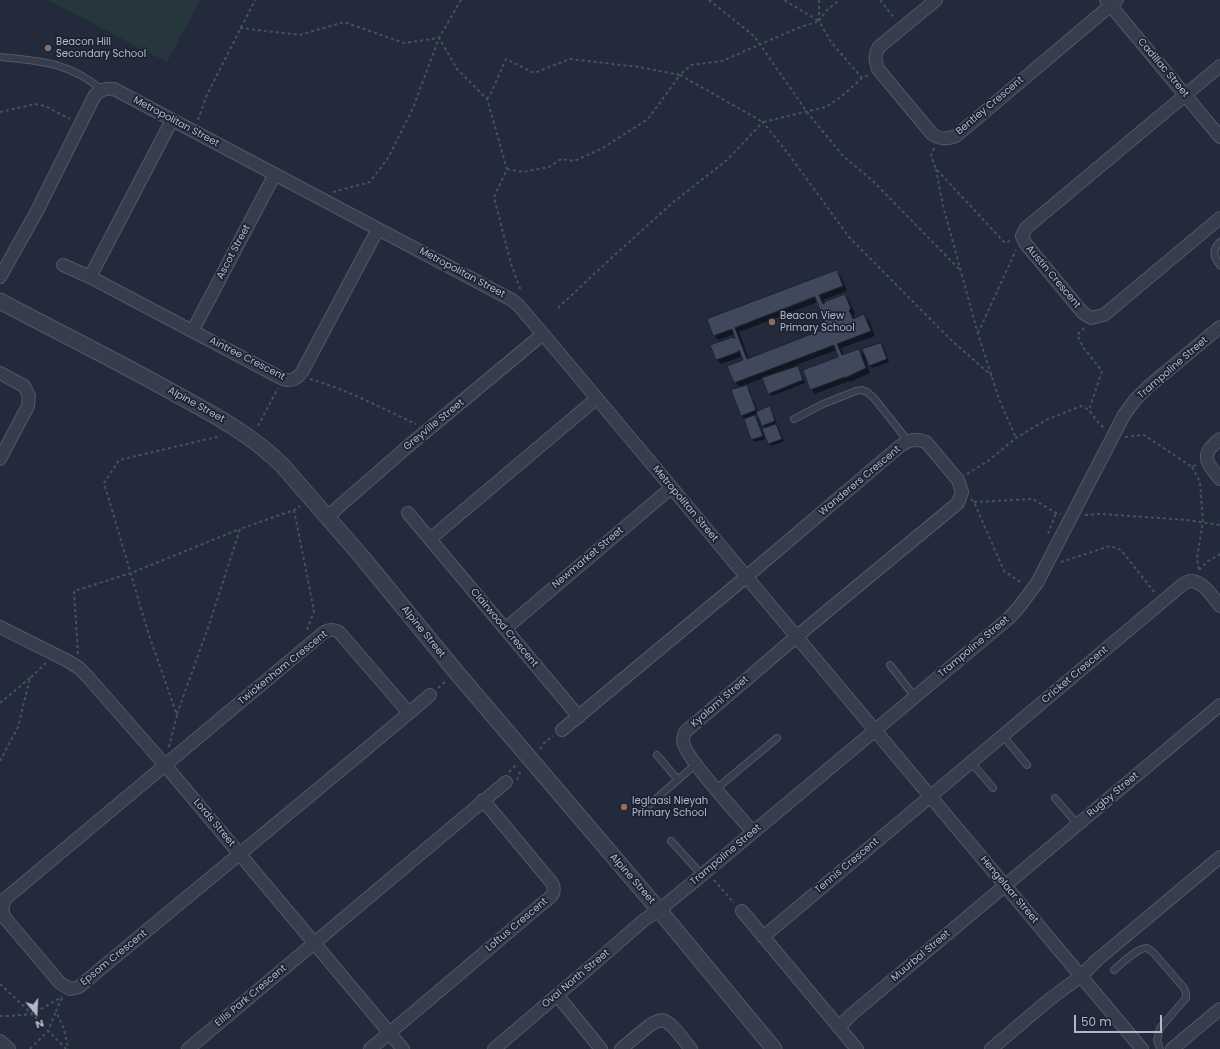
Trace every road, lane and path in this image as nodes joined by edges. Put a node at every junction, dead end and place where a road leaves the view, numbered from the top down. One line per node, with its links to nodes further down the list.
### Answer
1 (255, 0): 11 (path)
2 (461, 0): 13 (path)
3 (709, 0): 14 (path)
4 (784, 0): 10 (path)
5 (820, 0): 10 (path)
6 (839, 0): 10 (path)
7 (880, 0): 12 (path)
8 (936, 0): 12 (street)
9 (1111, 2): 21 (street, Cadillac Street); 30 (street, Bentley Crescent)
10 (819, 21): 14 (path); 19 (path)
11 (240, 28): 13 (path); 28 (path)
12 (902, 28): 17 (street)
13 (439, 38): 22 (path); 34 (path)
14 (760, 44): 18 (path); 24 (path)
15 (0, 57): 20 (lane)
16 (1220, 66): 21 (street, Austin Crescent)
17 (878, 69): 19 (path); 30 (street)
18 (680, 76): 22 (path); 26 (path); 32 (path)
19 (862, 78): 24 (path)
20 (102, 90): 25 (street, Metropolitan Street); 27 (street)
21 (1185, 95): 29 (street, Cadillac Street); 37 (street, Austin Crescent)
22 (487, 99): 32 (path)
23 (0, 112): 27 (path)
24 (808, 112): 26 (path); 41 (path)
25 (172, 120): 28 (street, Metropolitan Street); 43 (street)
26 (763, 122): 46 (path); 53 (path)
27 (80, 124): 42 (street)
28 (195, 132): 33 (street, Metropolitan Street)
29 (1220, 137)
30 (938, 138): 31 (path)
31 (936, 169): 37 (path); 41 (path)
32 (507, 170): 44 (path)
33 (275, 174): 34 (street, Metropolitan Street); 49 (street, Ascot Street)
34 (317, 196): 36 (street, Metropolitan Street)
35 (1220, 218): 47 (street)
36 (378, 229): 49 (street, Aintree Crescent); 50 (street, Metropolitan Street)
37 (1022, 236): 47 (street, Austin Crescent); 51 (path)
38 (1220, 242): 40 (lane)
39 (63, 265): 43 (street, Aintree Crescent)
40 (1220, 265)
41 (960, 270): 51 (path)
42 (0, 277)
43 (90, 277): 49 (street, Aintree Crescent)
44 (521, 291)
45 (0, 301): 76 (street, Alpine Street)
46 (558, 308)
47 (1091, 318): 57 (path)
48 (1220, 327): 77 (street, Trampoline Street)
49 (193, 330)
50 (543, 334): 56 (street, Metropolitan Street); 76 (street, Greyville Street)
51 (978, 334): 53 (path)
52 (0, 373): 67 (street)
53 (992, 376): 64 (path)
54 (305, 378): 60 (path)
55 (280, 384): 59 (path)
56 (596, 399): 72 (street, Metropolitan Street); 81 (street)
57 (1089, 410): 61 (path); 64 (path)
58 (794, 419): 66 (lane)
59 (258, 426)
60 (419, 426)
61 (1104, 428)
62 (224, 435): 84 (path)
63 (1124, 437): 69 (path)
64 (1016, 438): 71 (path)
65 (1220, 439): 68 (street)
66 (908, 441): 71 (street, Wanderers Crescent); 85 (street, Wanderers Crescent)
67 (0, 459)
68 (1206, 460): 69 (path); 70 (street)
69 (1192, 467): 78 (path)
70 (1220, 479)
71 (958, 480): 92 (street)
72 (671, 488): 85 (street, Metropolitan Street); 90 (street, Newmarket Street)
73 (301, 505): 74 (path)
74 (294, 510): 80 (path); 91 (path)
75 (408, 513): 81 (street, Clairwood Crescent)
76 (327, 516): 132 (street, Alpine Street)
77 (1071, 516): 78 (path); 86 (street, Trampoline Street); 86 (path)
78 (1203, 522): 79 (path); 82 (path)
79 (1220, 525)
80 (240, 529): 84 (path); 102 (path)
81 (430, 539): 90 (street, Clairwood Crescent)
82 (1220, 554)
83 (1059, 563): 87 (path)
84 (130, 573): 95 (path); 102 (path)
85 (746, 577): 92 (street, Metropolitan Street); 103 (street)
86 (1032, 590): 98 (street, Trampoline Street)
87 (1162, 602): 88 (street, Cricket Crescent); 106 (street, Cricket Crescent)
88 (1220, 606)
89 (0, 627): 93 (street, Lords Street)
90 (505, 629): 103 (street, Clairwood Crescent)
91 (306, 632)
92 (796, 637): 104 (street, Metropolitan Street); 112 (street, Kyalami Street)
93 (54, 654): 95 (street, Lords Street); 96 (path)
94 (890, 665): 98 (lane)
95 (79, 668): 113 (street, Lords Street)
96 (30, 678): 99 (path); 110 (path)
97 (430, 695): 101 (street)
98 (915, 697): 104 (street, Trampoline Street)
99 (0, 703)
100 (1220, 705): 123 (street, Rugby Street)
101 (409, 713): 113 (street, Twickenham Crescent); 126 (street)
102 (177, 715): 113 (path)
103 (579, 717): 105 (street)
104 (876, 730): 119 (street, Hengelaar Street); 124 (street, Trampoline Street)
105 (558, 733): 108 (path)
106 (1003, 736): 111 (street, Cricket Crescent); 114 (lane)
107 (777, 738): 118 (lane)
108 (540, 749)
109 (658, 755): 115 (lane)
110 (0, 761)
111 (971, 762): 117 (lane); 119 (street, Cricket Crescent)
112 (696, 764): 115 (lane); 118 (street, Kyalami Street)
113 (165, 765): 126 (street, Lords Street); 138 (street, Epsom Crescent)
114 (1027, 765)
115 (678, 780): 122 (lane)
116 (506, 782): 121 (street)
117 (993, 788)
118 (716, 789): 124 (street, Kyalami Street)
119 (930, 796): 130 (street, Hengelaar Street); 133 (street, Tennis Crescent)
120 (1055, 798): 123 (lane)
121 (483, 800): 134 (street); 146 (street, Loftus Crescent)
122 (641, 812)
123 (1078, 825): 130 (street, Rugby Street)
124 (753, 832): 128 (street, Trampoline Street)
125 (671, 841): 128 (lane)
126 (239, 854): 134 (street, Lords Street); 138 (street, Epsom Crescent)
127 (1220, 857): 136 (street)
128 (702, 875): 132 (street, Trampoline Street)
129 (714, 880): 131 (path)
130 (1005, 885): 136 (street, Hengelaar Street); 144 (street, Muurbal Street)
131 (738, 907): 133 (street)
132 (659, 910): 139 (street, Oval North Street); 158 (street, Alpine Street)
133 (763, 937): 144 (street)
134 (315, 943): 146 (street, Lords Street); 151 (street, Ellis Park Crescent)
135 (1114, 970): 162 (lane)
136 (1081, 976): 160 (street); 161 (street, Hengelaar Street)
137 (0, 984): 142 (path)
138 (66, 993): 141 (path); 142 (path)
139 (557, 995): 154 (street, Oval North Street); 155 (street)
140 (1220, 1009): 163 (street)
141 (56, 1011): 145 (path); 150 (path)
142 (32, 1014): 143 (path); 145 (path)
143 (0, 1016)
144 (839, 1027): 159 (street)
145 (48, 1031): 149 (path); 150 (path)
146 (390, 1033): 152 (street); 153 (street, Lords Street)
147 (0, 1041): 148 (street)
148 (8, 1049)
149 (30, 1049)
150 (67, 1049)
151 (188, 1049)
152 (370, 1049)
153 (403, 1049)
154 (494, 1049)
155 (601, 1049)
156 (621, 1049): 157 (street)
157 (691, 1049)
158 (774, 1049)
159 (857, 1049)
160 (991, 1049)
161 (1142, 1049)
162 (1160, 1049)
163 (1172, 1049)

